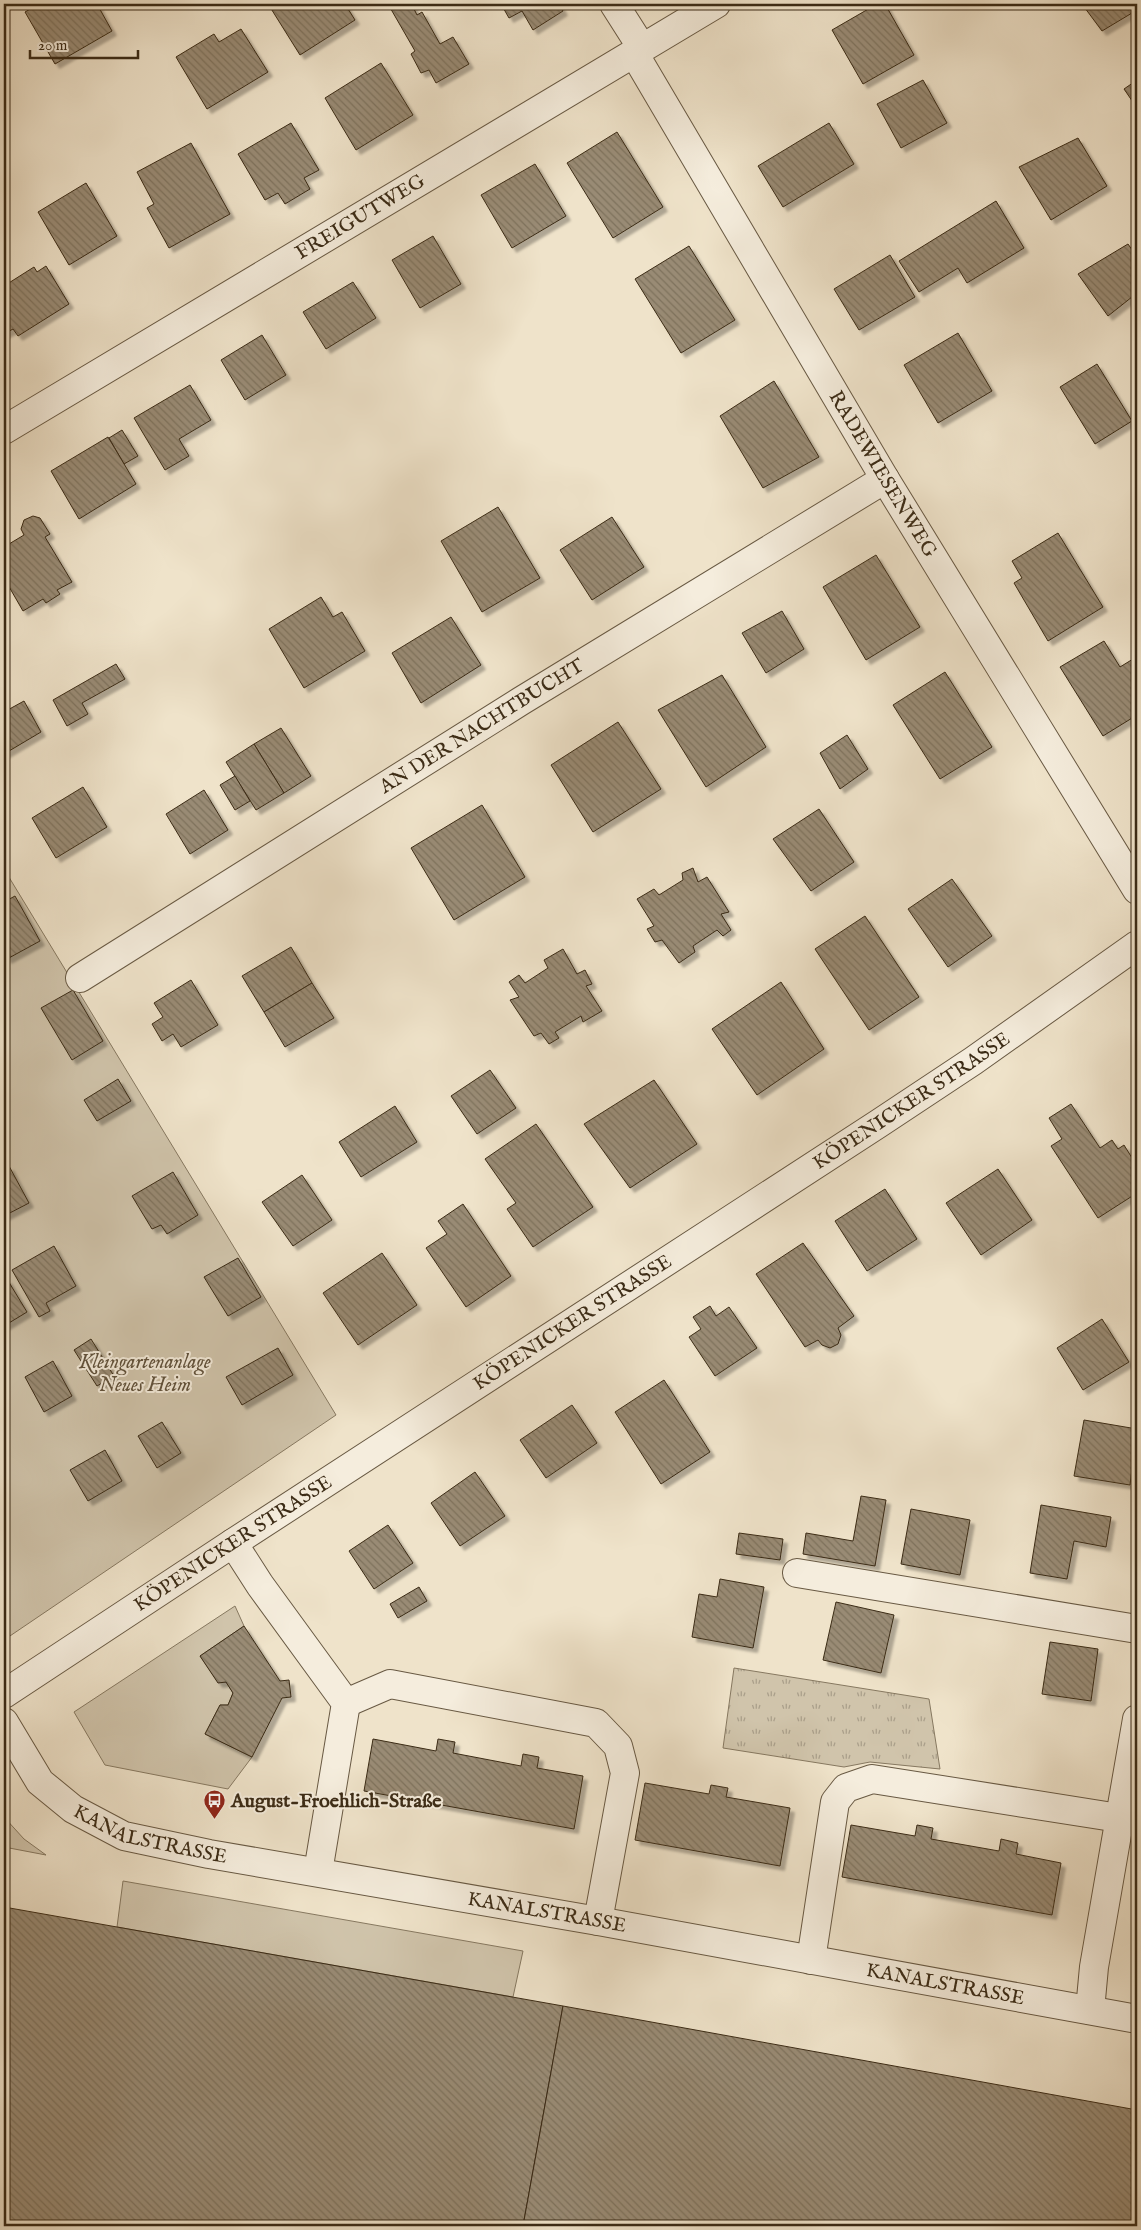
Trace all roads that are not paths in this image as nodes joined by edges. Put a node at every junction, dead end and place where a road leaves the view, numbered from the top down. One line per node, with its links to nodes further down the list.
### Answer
1 (614, 4): 3 (street, RADEWIESENWEG)
2 (716, 4): 3 (street, FREIGUTWEG)
3 (638, 50): 4 (street, FREIGUTWEG); 5 (street, RADEWIESENWEG)
4 (4, 430)
5 (885, 479): 6 (street, RADEWIESENWEG); 8 (street, AN DER NACHTBUCHT)
6 (1137, 890)
7 (1137, 946): 9 (street, KÖPENICKER STRASSE)
8 (80, 978)
9 (233, 1543): 12 (street, KÖPENICKER STRASSE); 13 (street)
10 (797, 1573): 11 (street)
11 (1137, 1629)
12 (4, 1694)
13 (346, 1703): 17 (street); 18 (street)
14 (1137, 1719): 16 (street)
15 (4, 1722): 17 (street, KANALSTRASSE)
16 (1119, 1818): 19 (street); 20 (street)
17 (318, 1872): 18 (street, KANALSTRASSE)
18 (598, 1921): 19 (street, KANALSTRASSE)
19 (811, 1960): 20 (street, KANALSTRASSE)
20 (1090, 2010): 21 (street, KANALSTRASSE)
21 (1137, 2019)

